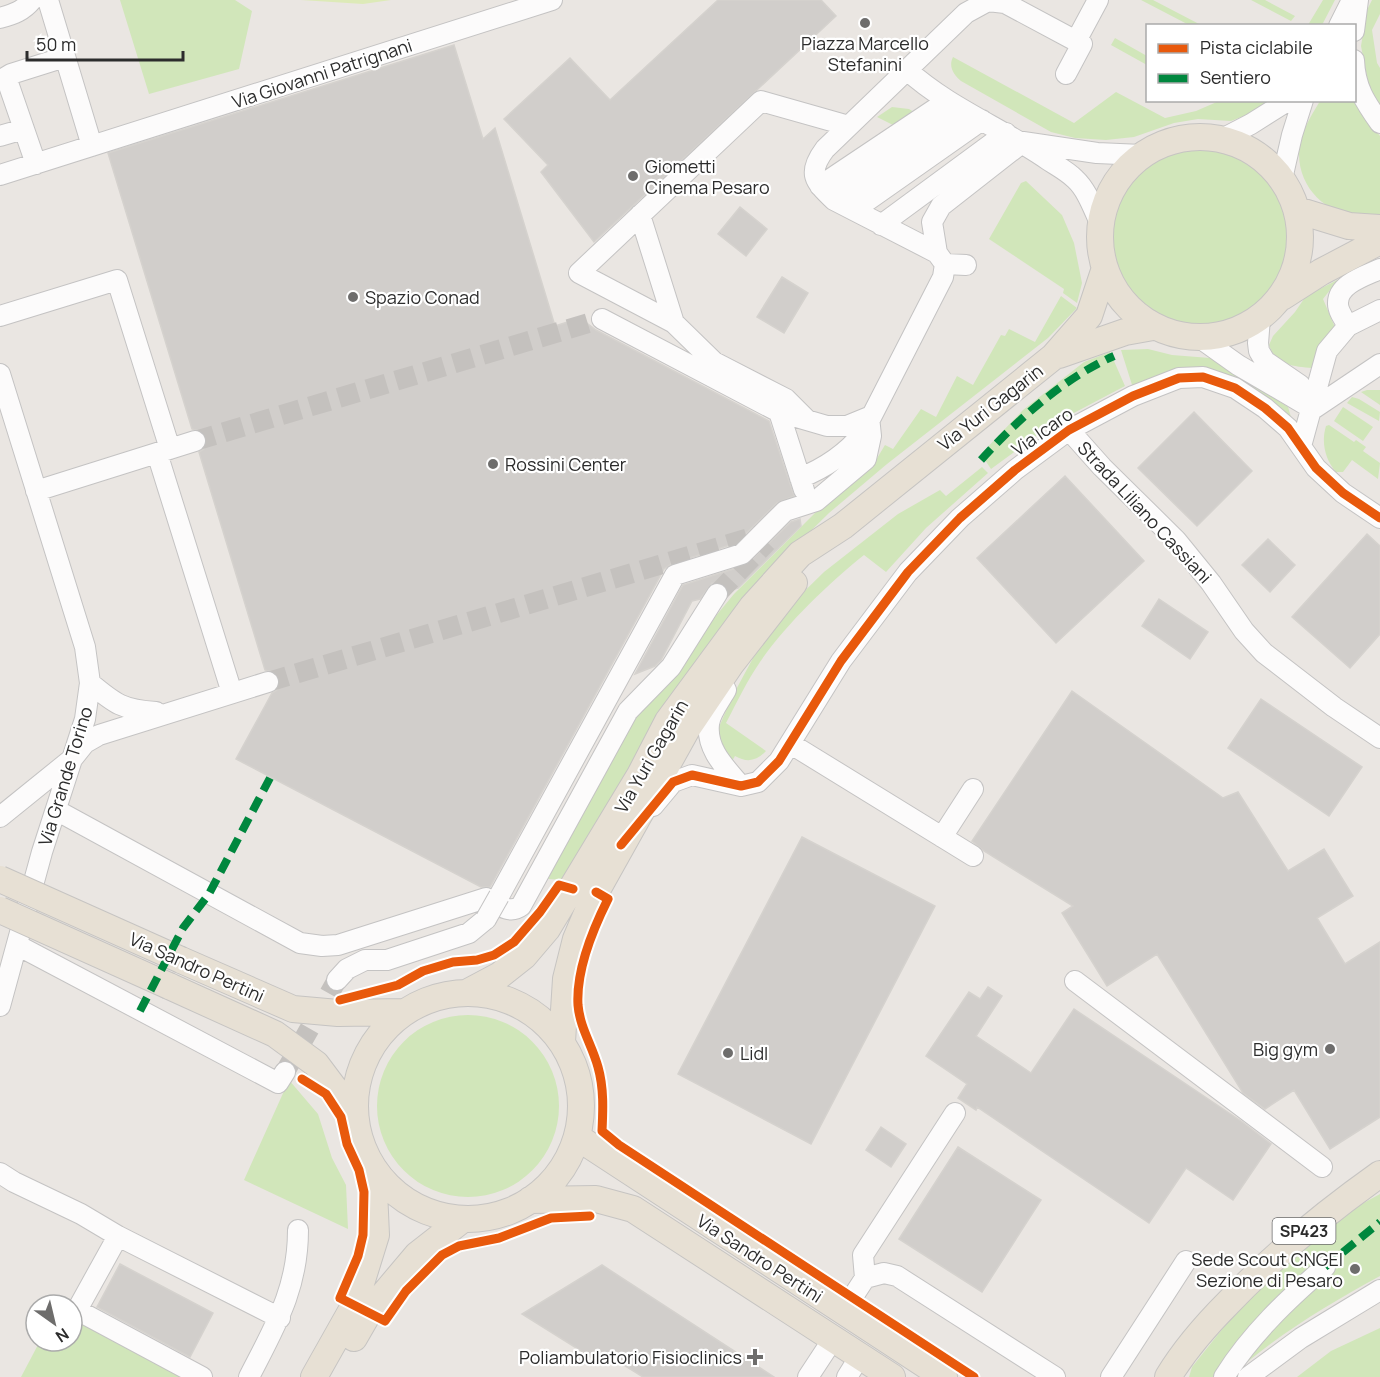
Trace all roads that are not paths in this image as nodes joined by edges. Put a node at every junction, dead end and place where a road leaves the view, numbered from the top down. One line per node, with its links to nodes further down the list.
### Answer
1 (32, 0): 7 (street)
2 (48, 0): 11 (street)
3 (552, 0): 25 (street, Via Giovanni Patrignani)
4 (1098, 0): 10 (street)
5 (1352, 0): 8 (street)
6 (1358, 0): 9 (street)
7 (0, 18)
8 (1340, 24)
9 (1355, 24)
10 (1079, 43): 12 (street); 14 (street)
11 (65, 57): 21 (street); 25 (street)
12 (907, 70): 17 (street); 20 (street)
13 (1356, 73): 19 (street)
14 (1066, 74)
15 (1286, 102): 24 (street)
16 (1302, 102): 29 (street)
17 (954, 105): 18 (street); 30 (street)
18 (982, 120): 23 (street); 31 (street)
19 (1380, 123)
20 (849, 126): 30 (street); 33 (street)
21 (24, 129): 22 (street); 27 (street)
22 (0, 136)
23 (1014, 138): 26 (street); 34 (street); 35 (street); 38 (street)
24 (1222, 139): 26 (main road, Via Yuri Gagarin); 29 (main road, Via Yuri Gagarin)
25 (92, 146): 27 (street)
26 (1142, 155): 34 (main road, Via Yuri Gagarin)
27 (36, 164): 28 (street)
28 (0, 175)
29 (1282, 179): 32 (main road, Via Yuri Gagarin)
30 (827, 193): 31 (street)
31 (854, 210): 35 (street)
32 (1297, 210): 36 (main road); 42 (main road, Via Yuri Gagarin)
33 (640, 214): 47 (street); 47 (street)
34 (1100, 223): 41 (main road, Via Yuri Gagarin)
35 (880, 225): 38 (street)
36 (1380, 228)
37 (1380, 241): 42 (main road, Via Yuri Gagarin)
38 (941, 259): 39 (street); 56 (street)
39 (966, 265)
40 (1380, 269): 48 (street)
41 (1104, 271): 49 (main road, Via Yuri Gagarin); 51 (main road, Via Yuri Gagarin)
42 (1279, 299): 45 (main road, Via Yuri Gagarin)
43 (1380, 310): 48 (street)
44 (0, 316): 61 (street)
45 (1260, 318): 50 (main road, Via Yuri Gagarin); 54 (street)
46 (602, 319): 55 (street)
47 (674, 323): 57 (street)
48 (1348, 326): 54 (street)
49 (1153, 327): 50 (main road, Via Yuri Gagarin); 51 (main road, Via Yuri Gagarin)
50 (1200, 338): 54 (street)
51 (1053, 357): 64 (main road, Via Yuri Gagarin)
52 (1379, 365): 54 (street)
53 (0, 375): 62 (street, Via Grande Torino)
54 (1312, 409): 60 (street)
55 (779, 412): 56 (street); 57 (street)
56 (869, 417): 57 (street); 85 (street, bridge)
57 (807, 420)
58 (1069, 430): 60 (street, Via Icaro); 71 (street, Strada Liliano Cassiani); 72 (street, Via Icaro)
59 (195, 441): 61 (street)
60 (1301, 446): 63 (street, Via Icaro)
61 (163, 451): 62 (street); 69 (street)
62 (36, 490): 68 (street, Via Grande Torino)
63 (1380, 518)
64 (843, 526): 66 (main road, Via Yuri Gagarin); 88 (main road, Via Yuri Gagarin)
65 (717, 594): 83 (street)
66 (732, 664): 74 (street, Via Yuri Gagarin); 79 (main road, Via Yuri Gagarin)
67 (268, 682): 69 (street)
68 (90, 684): 70 (street); 73 (street, Via Grande Torino)
69 (232, 693): 70 (street)
70 (170, 713): 73 (street)
71 (1380, 738)
72 (790, 744): 74 (street, Via Icaro); 78 (street)
73 (73, 758): 76 (street, Via Grande Torino); 77 (street)
74 (741, 786): 79 (street, Via Yuri Gagarin)
75 (973, 789): 78 (street)
76 (56, 810): 83 (street); 84 (street, Via Grande Torino)
77 (0, 817)
78 (942, 837): 80 (street)
79 (621, 845): 91 (main road, Via Yuri Gagarin)
80 (973, 856)
81 (0, 879): 90 (main road, Via Sandro Pertini, bridge)
82 (0, 910): 94 (main road, Via Sandro Pertini, bridge)
83 (345, 943): 85 (street)
84 (17, 945): 89 (street, Via Grande Torino); 92 (street)
85 (365, 960): 86 (street)
86 (337, 980)
87 (1075, 981): 96 (street)
88 (468, 992): 90 (main road); 91 (main road)
89 (0, 1006)
90 (405, 1012): 94 (main road)
91 (562, 1042): 95 (main road)
92 (285, 1072)
93 (955, 1113): 106 (street)
94 (355, 1116): 97 (main road)
95 (577, 1137): 100 (main road); 108 (main road, Via Sandro Pertini)
96 (1322, 1167)
97 (373, 1168): 101 (main road); 114 (main road)
98 (1380, 1174): 121 (main road, SP423)
99 (5, 1180): 103 (street)
100 (530, 1200): 101 (main road); 110 (main road, Via Sandro Pertini)
101 (463, 1219): 115 (main road)
102 (298, 1230): 109 (street)
103 (118, 1236): 109 (street); 112 (street)
104 (1186, 1261): 120 (street)
105 (1325, 1267): 122 (street)
106 (865, 1278): 108 (street); 119 (street)
107 (1380, 1290): 123 (street)
108 (843, 1312): 118 (main road, Via Sandro Pertini)
109 (280, 1318): 113 (street)
110 (833, 1339): 111 (main road, Via Sandro Pertini); 116 (street)
111 (853, 1367): 117 (main road, Via Sandro Pertini)
112 (202, 1377)
113 (249, 1377)
114 (314, 1377)
115 (332, 1377)
116 (808, 1377)
117 (892, 1377)
118 (944, 1377)
119 (1055, 1377)
120 (1111, 1377)
121 (1168, 1377)
122 (1224, 1377)
123 (1248, 1377)

